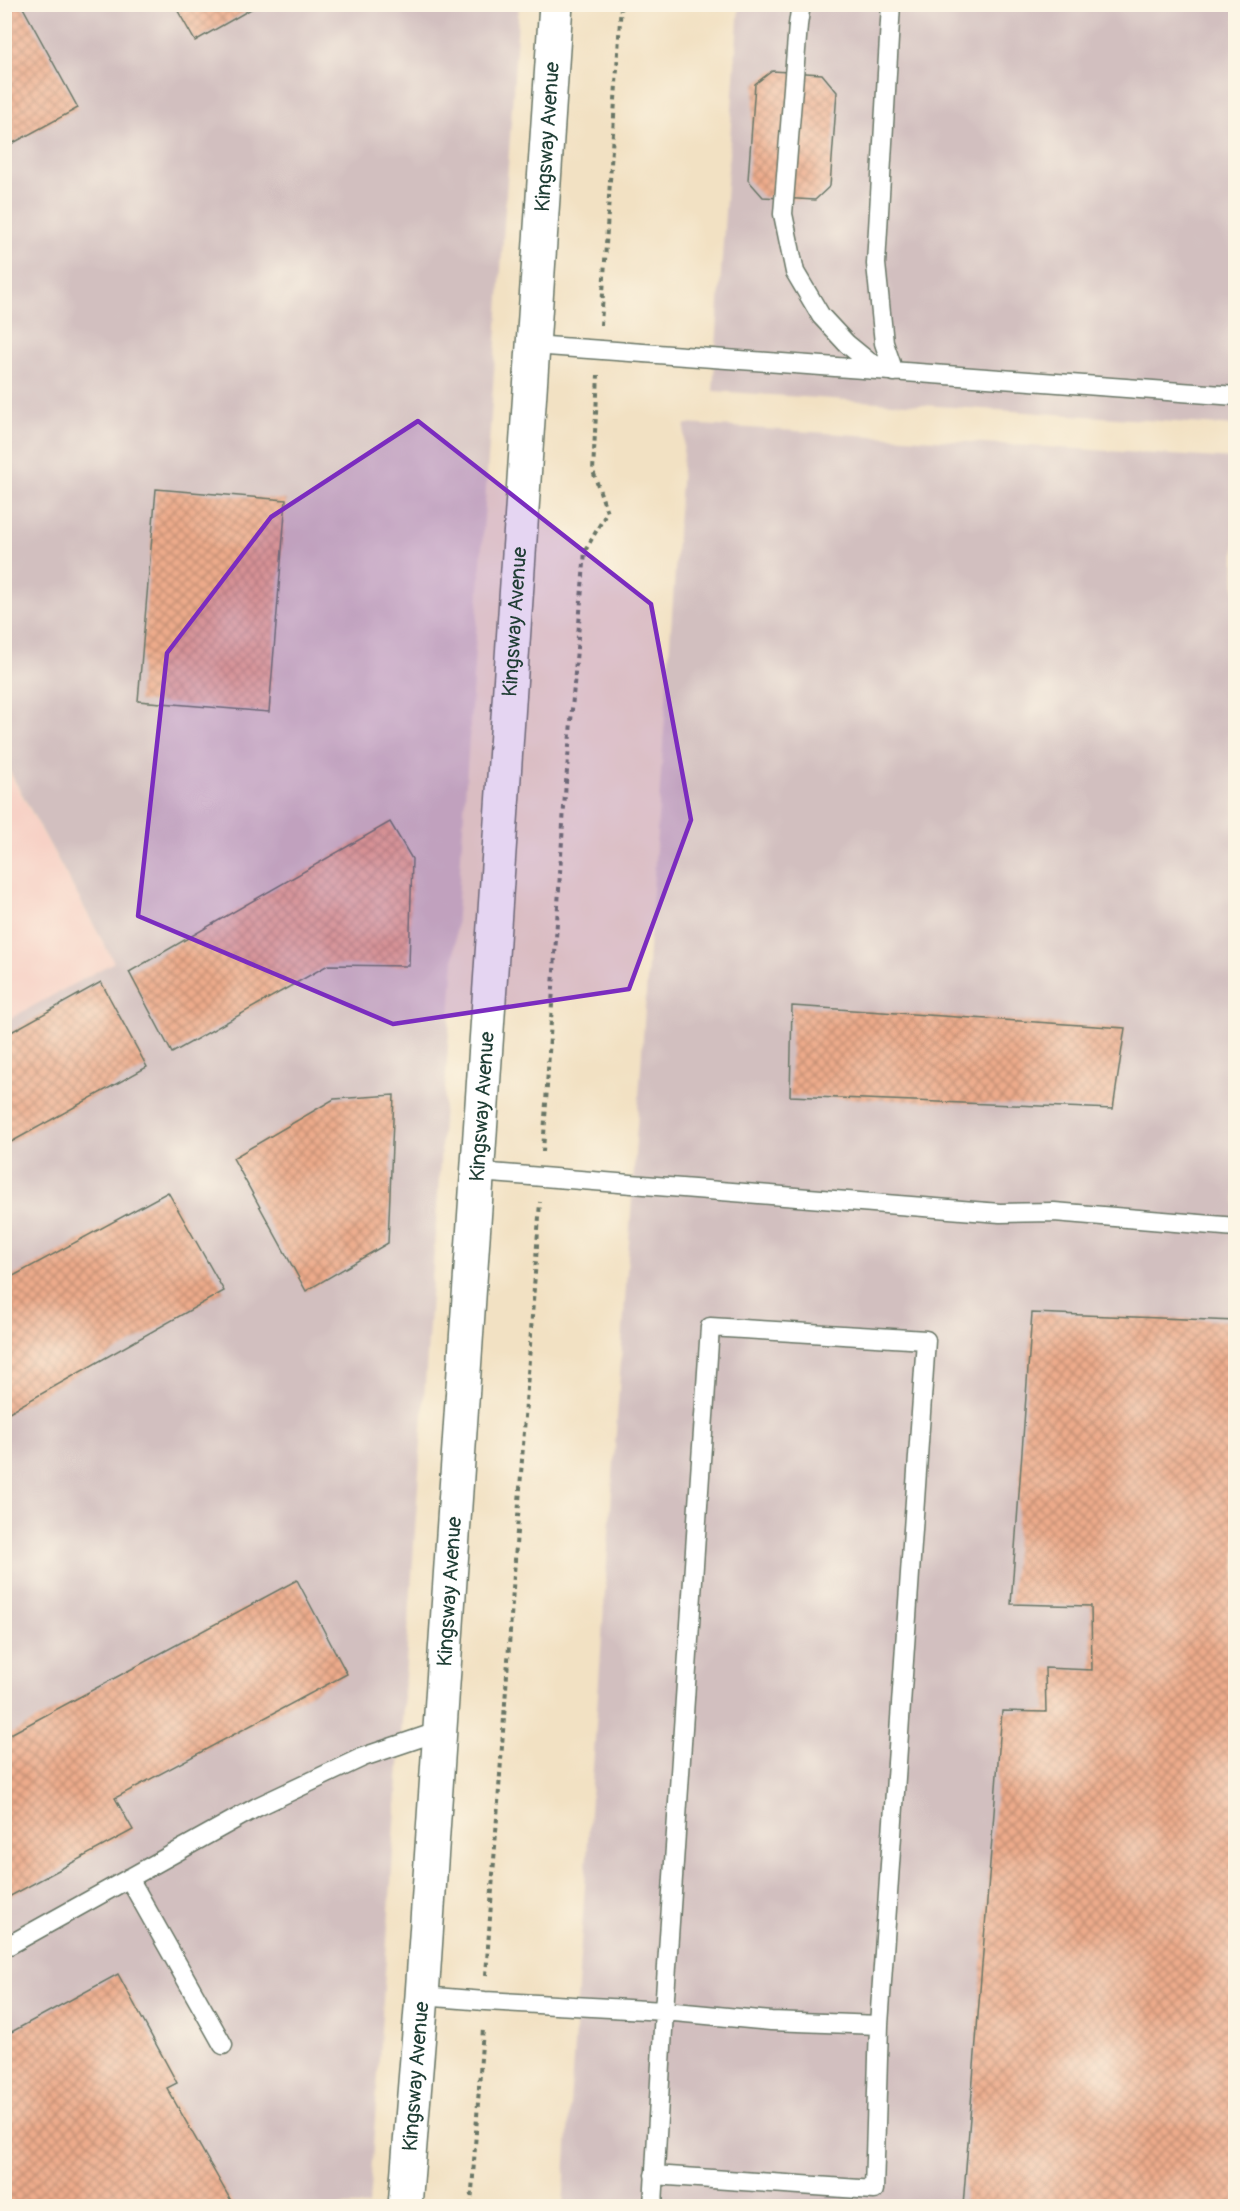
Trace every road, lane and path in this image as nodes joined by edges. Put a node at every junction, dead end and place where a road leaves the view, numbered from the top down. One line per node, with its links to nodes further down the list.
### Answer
1 (556, 4): 6 (main road, Kingsway Avenue)
2 (621, 4): 5 (path)
3 (891, 4): 7 (lane)
4 (801, 7): 7 (lane)
5 (601, 314)
6 (532, 345): 7 (lane); 11 (main road, Kingsway Avenue)
7 (894, 372): 9 (lane)
8 (596, 395): 10 (path)
9 (1236, 396)
10 (543, 1146)
11 (478, 1172): 13 (lane); 14 (main road, Kingsway Avenue)
12 (540, 1204): 17 (path)
13 (1236, 1227)
14 (440, 1731): 15 (lane); 18 (main road, Kingsway Avenue)
15 (129, 1878): 16 (lane); 21 (lane)
16 (4, 1948)
17 (487, 1965)
18 (422, 1996): 19 (lane); 24 (main road, Kingsway Avenue)
19 (664, 2011): 20 (lane); 20 (lane); 23 (lane)
20 (879, 2025): 23 (lane)
21 (223, 2045)
22 (482, 2047): 25 (path)
23 (654, 2175): 26 (lane)
24 (405, 2206)
25 (471, 2206)
26 (652, 2206)

